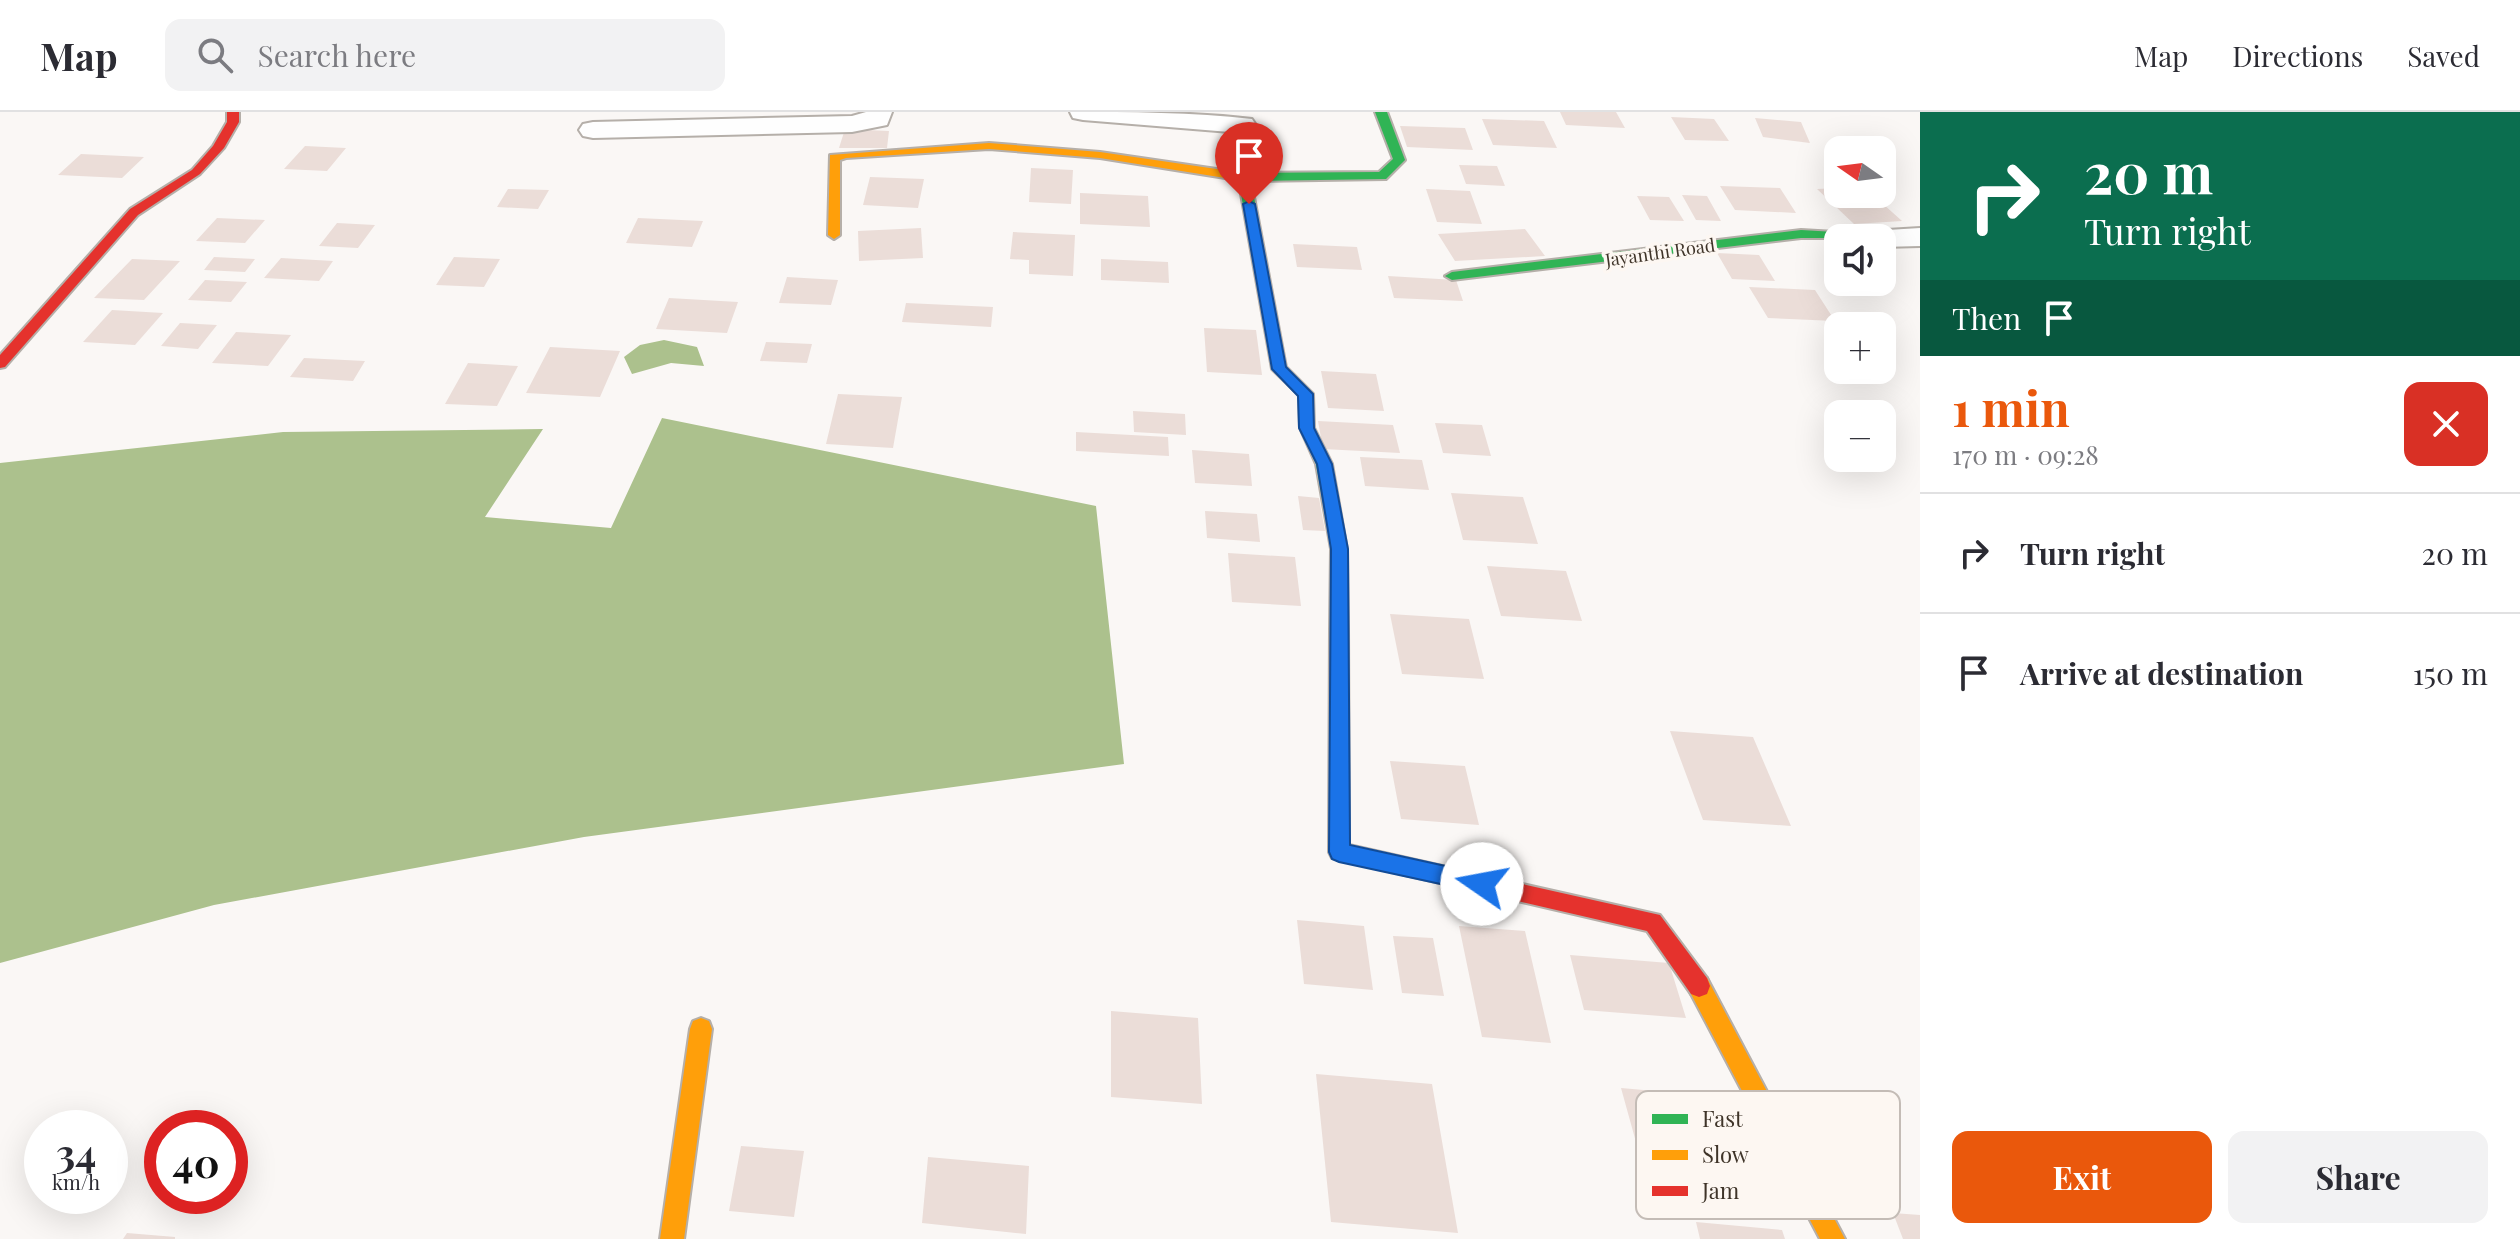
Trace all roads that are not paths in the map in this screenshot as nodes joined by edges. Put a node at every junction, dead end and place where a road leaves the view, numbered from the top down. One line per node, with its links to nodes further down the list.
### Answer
1 (233, 112): 13 (street)
2 (879, 112): 6 (street)
3 (1083, 112): 5 (street)
4 (1381, 112): 7 (street)
5 (1242, 125)
6 (593, 130)
7 (1244, 177): 8 (street); 15 (street)
8 (834, 235)
9 (1824, 235): 12 (street, Jayanthi Road)
10 (1920, 237): 11 (street)
11 (1896, 238)
12 (1452, 276)
13 (0, 364)
14 (701, 1029): 17 (street)
15 (1756, 1091)
16 (1823, 1219): 18 (street)
17 (672, 1239)
18 (1833, 1239)

